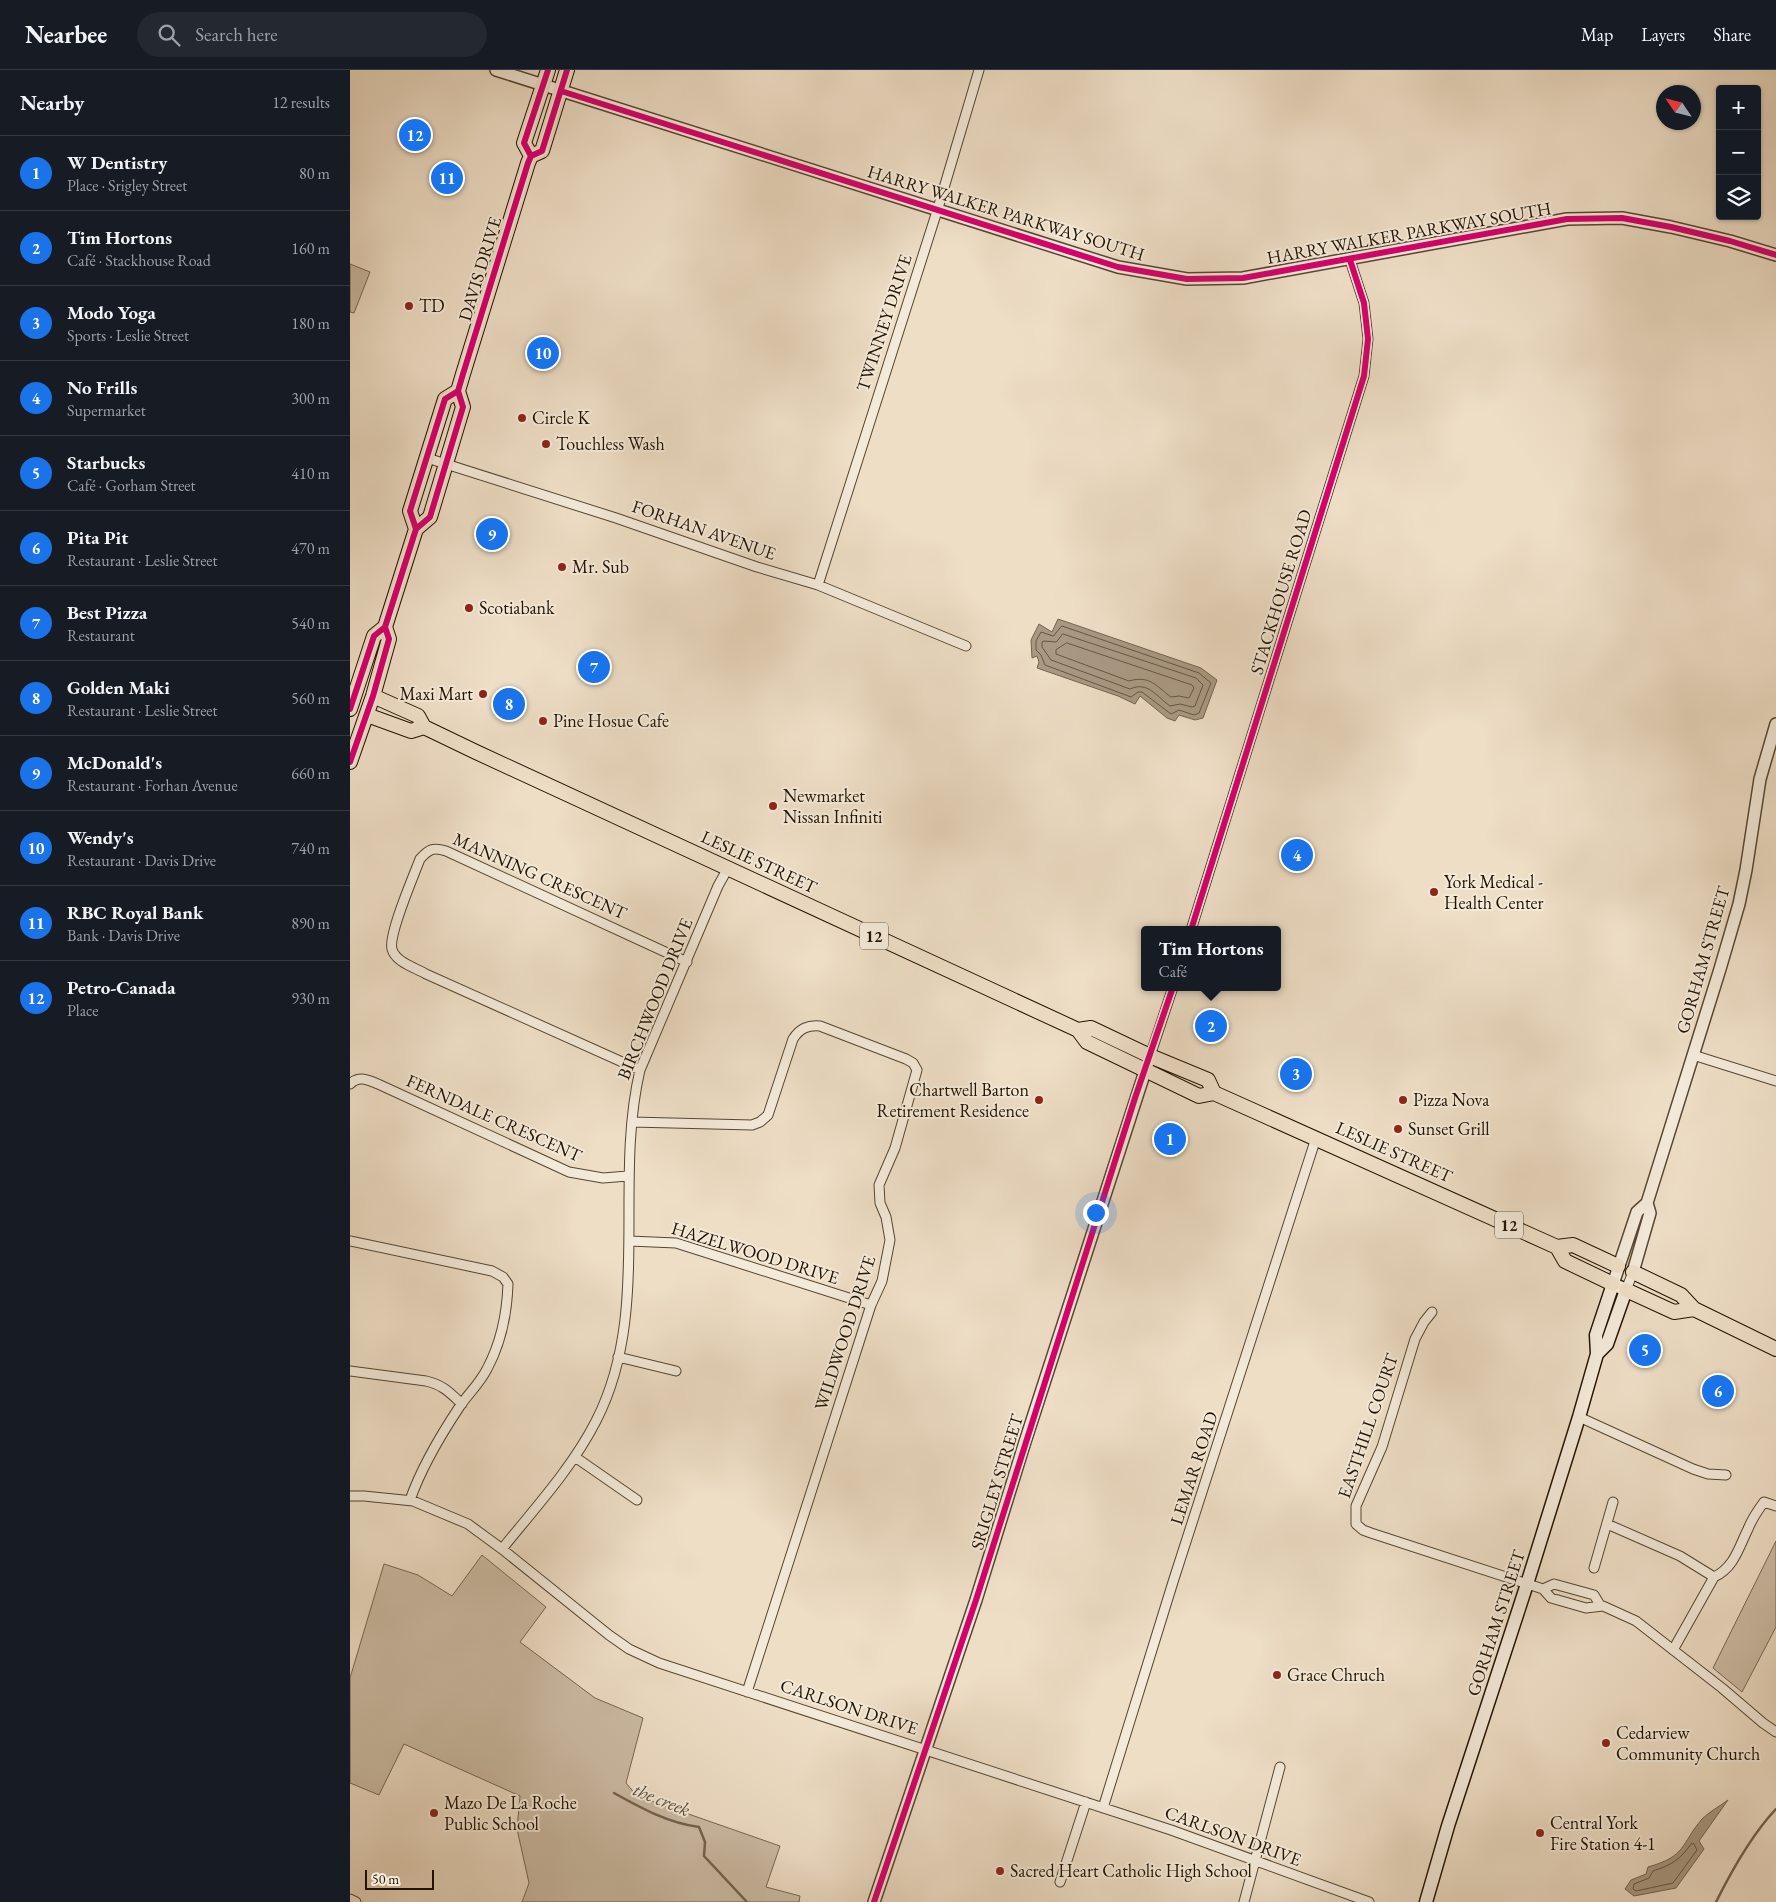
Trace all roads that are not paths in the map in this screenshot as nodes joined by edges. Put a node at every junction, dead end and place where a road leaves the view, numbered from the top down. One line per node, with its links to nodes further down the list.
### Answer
1 (496, 70): 5 (street, HARRY WALKER PARKWAY SOUTH)
2 (548, 70): 5 (main road, DAVIS DRIVE)
3 (567, 70): 6 (main road, DAVIS DRIVE)
4 (979, 70): 8 (street, TWINNEY DRIVE)
5 (543, 85): 6 (street, HARRY WALKER PARKWAY SOUTH); 7 (main road, DAVIS DRIVE)
6 (561, 91): 7 (main road, DAVIS DRIVE); 8 (street, HARRY WALKER PARKWAY SOUTH)
7 (531, 156): 11 (main road, DAVIS DRIVE)
8 (938, 208): 10 (street, HARRY WALKER PARKWAY SOUTH); 15 (street, TWINNEY DRIVE)
9 (1776, 255): 10 (street, HARRY WALKER PARKWAY SOUTH)
10 (1350, 260): 26 (street, STACKHOUSE ROAD)
11 (458, 391): 12 (main road, DAVIS DRIVE); 13 (main road, DAVIS DRIVE)
12 (427, 458): 13 (street, FORHAN AVENUE); 14 (main road, DAVIS DRIVE)
13 (448, 463): 14 (main road, DAVIS DRIVE); 15 (street, FORHAN AVENUE)
14 (416, 528): 16 (main road, DAVIS DRIVE)
15 (818, 585): 17 (street, FORHAN AVENUE)
16 (384, 627): 18 (main road, DAVIS DRIVE); 19 (main road, DAVIS DRIVE)
17 (966, 646)
18 (353, 687): 19 (main road, LESLIE STREET / 12); 20 (main road, DAVIS DRIVE)
19 (373, 696): 21 (main road, DAVIS DRIVE); 23 (main road, LESLIE STREET / 12)
20 (350, 707): 21 (main road, LESLIE STREET / 12)
21 (367, 715): 23 (main road, LESLIE STREET / 12); 24 (main road, DAVIS DRIVE)
22 (1776, 724): 30 (street, GORHAM STREET)
23 (424, 728): 25 (main road, LESLIE STREET / 12)
24 (350, 762)
25 (728, 868): 27 (street, BIRCHWOOD DRIVE); 29 (main road, LESLIE STREET / 12)
26 (1192, 926)
27 (687, 962): 32 (street, BIRCHWOOD DRIVE); 32 (street, MANNING CRESCENT)
28 (1172, 991): 31 (street)
29 (1078, 1030): 31 (main road, LESLIE STREET / 12); 33 (main road, LESLIE STREET / 12)
30 (1693, 1055): 34 (street); 40 (street, GORHAM STREET)
31 (1150, 1056): 33 (street, SRIGLEY STREET); 36 (main road, LESLIE STREET / 12)
32 (640, 1070): 37 (street, BIRCHWOOD DRIVE)
33 (1145, 1070): 36 (main road, LESLIE STREET / 12); 75 (street, SRIGLEY STREET)
34 (1776, 1081)
35 (350, 1084): 39 (street, FERNDALE CRESCENT)
36 (1214, 1093): 38 (main road, LESLIE STREET / 12)
37 (632, 1122): 39 (street, BIRCHWOOD DRIVE); 48 (street, WILDWOOD DRIVE)
38 (1316, 1138): 43 (main road, LESLIE STREET / 12); 78 (street, LEMAR ROAD)
39 (628, 1176): 42 (street, BIRCHWOOD DRIVE)
40 (1647, 1203): 44 (street, GORHAM STREET); 45 (street, GORHAM STREET)
41 (350, 1241): 56 (street)
42 (628, 1241): 48 (street, HAZELWOOD DRIVE); 53 (street)
43 (1557, 1247): 44 (main road, LESLIE STREET / 12); 46 (main road, LESLIE STREET / 12)
44 (1618, 1266): 45 (main road, LESLIE STREET / 12); 46 (street, GORHAM STREET)
45 (1633, 1272): 47 (street, GORHAM STREET); 49 (main road, LESLIE STREET / 12)
46 (1613, 1284): 47 (main road, LESLIE STREET / 12); 52 (main road, GORHAM STREET)
47 (1626, 1290): 49 (main road, LESLIE STREET / 12); 52 (main road, GORHAM STREET)
48 (871, 1305): 73 (street, WILDWOOD DRIVE)
49 (1694, 1309): 51 (main road, LESLIE STREET / 12)
50 (1432, 1312): 69 (street, EASTHILL COURT)
51 (1776, 1349)
52 (1597, 1354): 57 (main road, GORHAM STREET)
53 (618, 1357): 55 (street); 58 (street)
54 (350, 1371): 56 (street)
55 (676, 1371)
56 (462, 1404): 61 (street)
57 (1579, 1418): 59 (street); 69 (main road, GORHAM STREET)
58 (575, 1457): 62 (street); 66 (street)
59 (1726, 1475)
60 (350, 1496): 61 (street, CARLSON DRIVE)
61 (410, 1500): 66 (street, CARLSON DRIVE)
62 (637, 1500)
63 (1613, 1502): 65 (street)
64 (1776, 1506): 68 (street)
65 (1606, 1524): 67 (street); 68 (street)
66 (502, 1549): 73 (street, CARLSON DRIVE)
67 (1594, 1568)
68 (1714, 1578): 72 (street)
69 (1527, 1584): 70 (street); 86 (main road, GORHAM STREET)
70 (1543, 1589): 71 (street); 71 (street)
71 (1600, 1605): 72 (street)
72 (1673, 1650): 74 (street)
73 (748, 1692): 75 (street, CARLSON DRIVE)
74 (1776, 1732)
75 (925, 1749): 77 (street, CARLSON DRIVE); 83 (street, SRIGLEY STREET)
76 (1280, 1767): 79 (street)
77 (1086, 1802): 78 (street, CARLSON DRIVE); 80 (street)
78 (1104, 1808): 79 (street, CARLSON DRIVE)
79 (1256, 1861): 84 (street); 85 (street, CARLSON DRIVE)
80 (1060, 1882)
81 (350, 1899): 82 (street)
82 (356, 1902)
83 (874, 1902)
84 (1244, 1902)
85 (1369, 1902)
86 (1426, 1902)

